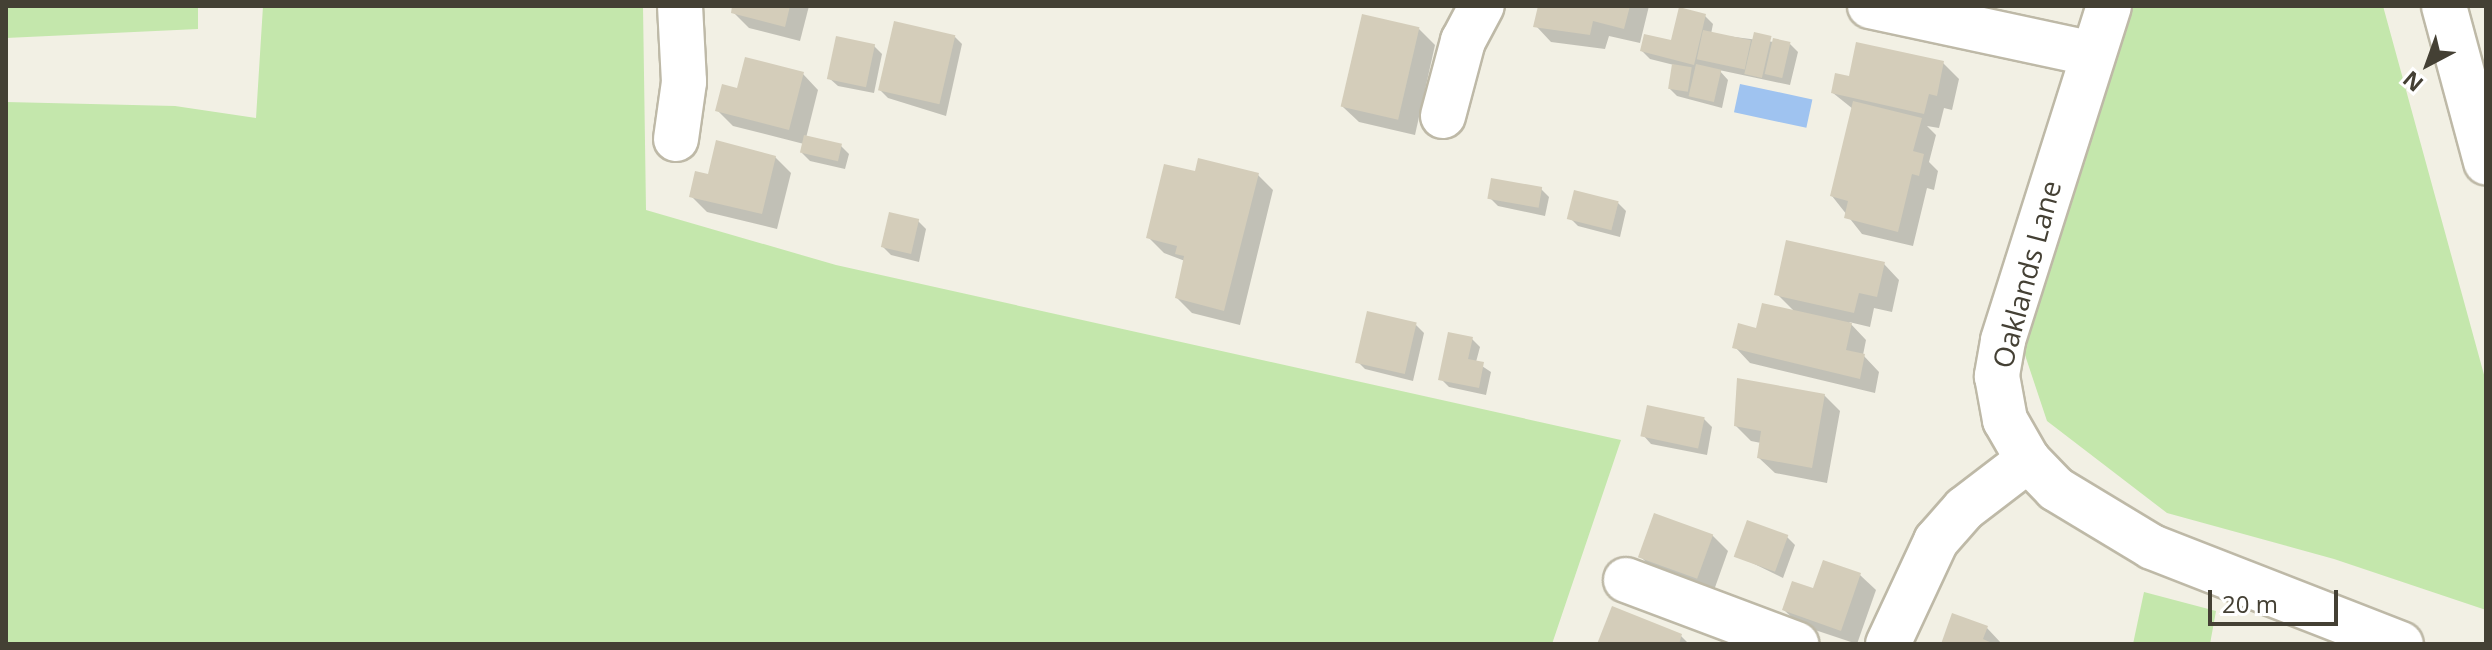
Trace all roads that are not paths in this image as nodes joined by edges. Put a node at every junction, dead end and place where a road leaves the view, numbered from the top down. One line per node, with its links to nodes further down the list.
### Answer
1 (680, 6): 8 (street)
2 (1482, 6): 7 (street)
3 (1870, 6): 6 (street)
4 (2109, 6): 6 (street, Oaklands Lane)
5 (2444, 6): 9 (street)
6 (2093, 54): 10 (street, Oaklands Lane)
7 (1443, 116)
8 (676, 139)
9 (2486, 162)
10 (2028, 460): 13 (street); 14 (street, Oaklands Lane)
11 (1626, 580): 12 (street)
12 (1796, 644)
13 (1888, 644)
14 (2401, 644)

